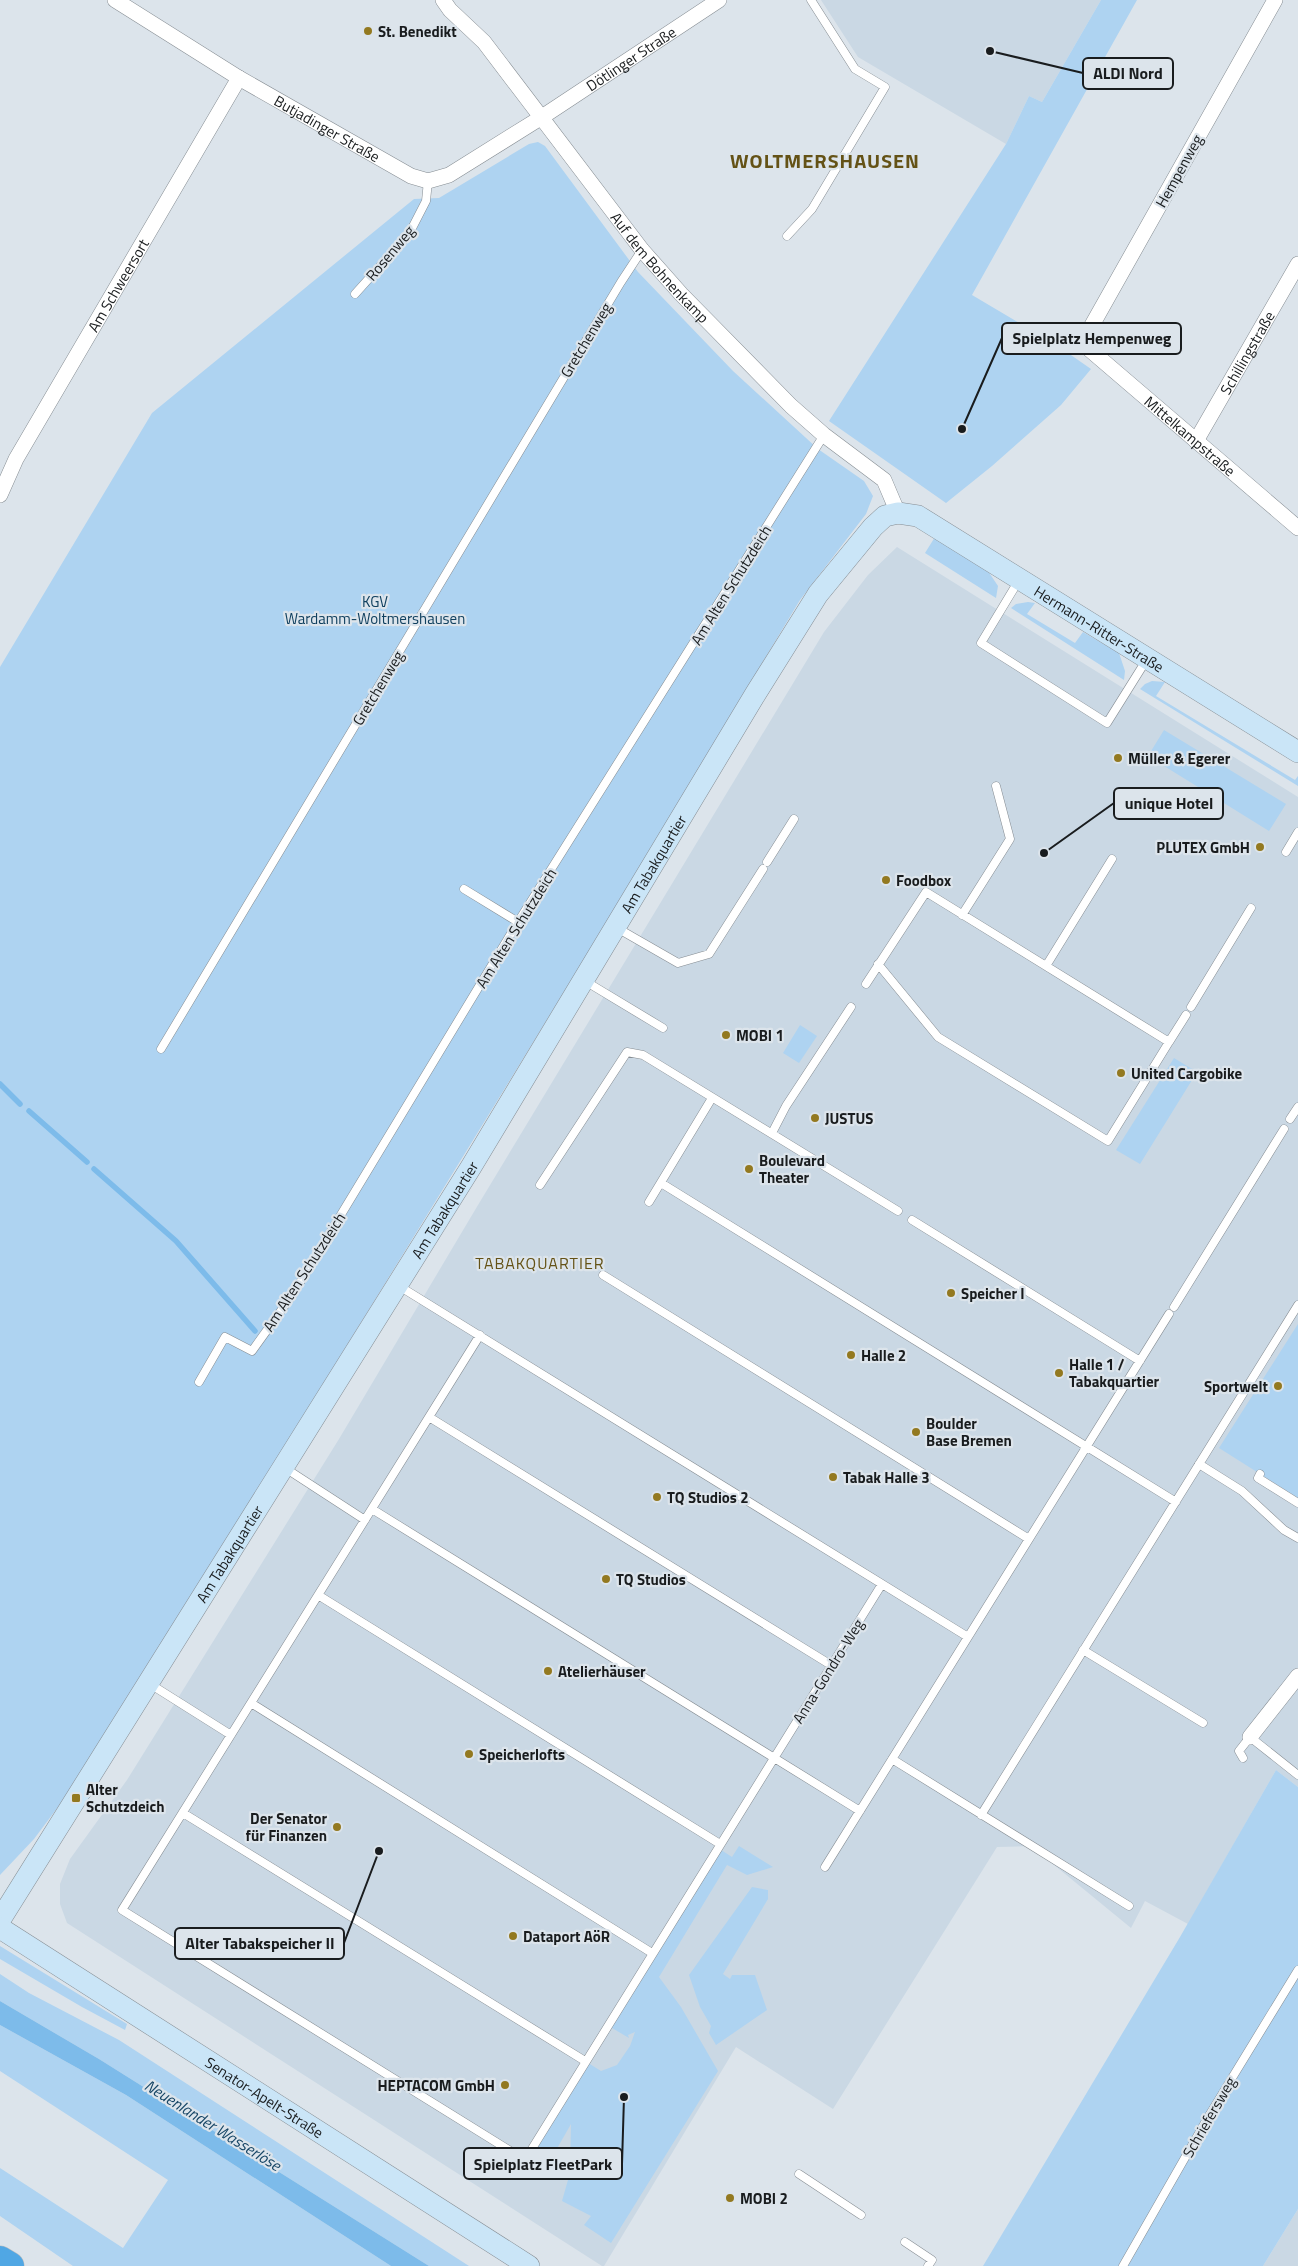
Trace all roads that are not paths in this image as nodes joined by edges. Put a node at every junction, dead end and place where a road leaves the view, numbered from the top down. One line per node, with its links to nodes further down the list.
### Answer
1 (115, 0): 6 (street, Butjadinger Straße)
2 (443, 0): 7 (street, Auf dem Bohnenkamp)
3 (719, 0): 7 (street, Dötlinger Straße)
4 (811, 0): 9 (lane)
5 (1275, 0): 13 (street, Hempenweg)
6 (239, 78): 8 (street, Butjadinger Straße); 16 (street, Am Schweersort)
7 (542, 117): 8 (street); 10 (street, Auf dem Bohnenkamp)
8 (428, 181): 12 (lane, Rosenweg)
9 (787, 236)
10 (642, 250): 14 (street, Auf dem Bohnenkamp); 43 (lane, Gretchenweg)
11 (1298, 264): 15 (street, Schillingstraße)
12 (355, 294)
13 (1082, 343): 15 (street, Mittelkampstraße)
14 (824, 435): 17 (street, Auf dem Bohnenkamp); 32 (lane, Am Alten Schutzdeich)
15 (1196, 441): 18 (street, Mittelkampstraße)
16 (0, 494)
17 (898, 513): 19 (street, Hermann-Ritter-Straße); 33 (street, Am Tabakquartier)
18 (1298, 528)
19 (1020, 578): 20 (street, Hermann-Ritter-Straße); 20 (lane)
20 (1148, 658): 21 (street, Hermann-Ritter-Straße)
21 (1298, 752)
22 (996, 786): 31 (lane)
23 (794, 819): 27 (lane)
24 (1298, 832): 25 (lane)
25 (1286, 852)
26 (1112, 859): 35 (lane)
27 (767, 862)
28 (763, 869): 33 (lane)
29 (464, 889): 32 (lane)
30 (1251, 908): 39 (lane)
31 (962, 915): 34 (lane); 35 (lane)
32 (518, 922): 61 (lane, Am Alten Schutzdeich)
33 (615, 927): 36 (street, Am Tabakquartier)
34 (878, 964): 37 (lane); 42 (lane)
35 (1046, 966): 42 (lane)
36 (584, 980): 41 (lane); 55 (street, Am Tabakquartier)
37 (866, 984)
38 (851, 1007): 48 (lane)
39 (1191, 1007)
40 (1186, 1014): 42 (lane)
41 (663, 1028)
42 (1169, 1042)
43 (161, 1049)
44 (712, 1098): 48 (lane); 49 (lane); 50 (lane)
45 (1298, 1106): 46 (lane)
46 (1290, 1119)
47 (1284, 1129): 57 (lane)
48 (772, 1133): 52 (lane)
49 (661, 1183): 51 (lane); 63 (lane)
50 (540, 1185)
51 (649, 1202)
52 (898, 1211)
53 (912, 1220): 60 (lane)
54 (603, 1275): 72 (lane)
55 (397, 1285): 59 (lane); 65 (street, Am Tabakquartier)
56 (1298, 1305): 64 (lane)
57 (1174, 1307)
58 (1169, 1314): 60 (lane)
59 (480, 1335): 62 (lane); 73 (lane)
60 (1140, 1361): 63 (lane)
61 (199, 1382)
62 (429, 1417): 69 (lane); 77 (lane)
63 (1087, 1446): 67 (lane); 72 (lane)
64 (1199, 1464): 67 (lane); 71 (lane)
65 (283, 1467): 70 (lane); 79 (street, Am Tabakquartier)
66 (1260, 1474): 68 (lane)
67 (1176, 1502): 76 (lane)
68 (1298, 1503)
69 (372, 1509): 70 (lane); 84 (lane)
70 (365, 1520): 74 (lane)
71 (1298, 1538)
72 (1029, 1539): 75 (lane)
73 (882, 1584): 75 (lane); 77 (lane, Anna-Gondro-Weg)
74 (318, 1595): 80 (lane); 91 (lane)
75 (968, 1637): 86 (lane)
76 (1083, 1650): 81 (lane); 90 (lane)
77 (831, 1666): 84 (lane, Anna-Gondro-Weg)
78 (1298, 1676): 83 (street)
79 (148, 1683): 82 (lane); 94 (street, Am Tabakquartier)
80 (251, 1703): 82 (lane); 96 (lane)
81 (1203, 1722)
82 (232, 1734): 89 (lane)
83 (1250, 1737): 85 (lane); 87 (lane)
84 (774, 1758): 88 (lane); 91 (lane, Anna-Gondro-Weg)
85 (1243, 1758)
86 (892, 1759): 88 (lane); 90 (lane)
87 (1298, 1775)
88 (860, 1811): 92 (lane)
89 (183, 1813): 98 (lane); 98 (lane, Anna-Gondro-Weg)
90 (981, 1815): 93 (lane)
91 (720, 1844): 96 (lane, Anna-Gondro-Weg)
92 (825, 1867)
93 (1129, 1906)
94 (0, 1920)
95 (0, 1928): 104 (street, Senator-Apelt-Straße)
96 (652, 1953): 98 (lane, Anna-Gondro-Weg)
97 (1298, 1970): 106 (lane, Schriefersweg)
98 (585, 2061)
99 (799, 2174): 100 (lane)
100 (862, 2215)
101 (905, 2242): 105 (lane)
102 (0, 2260): 103 (highway)
103 (10, 2266)
104 (529, 2266)
105 (928, 2266)
106 (1123, 2266)

